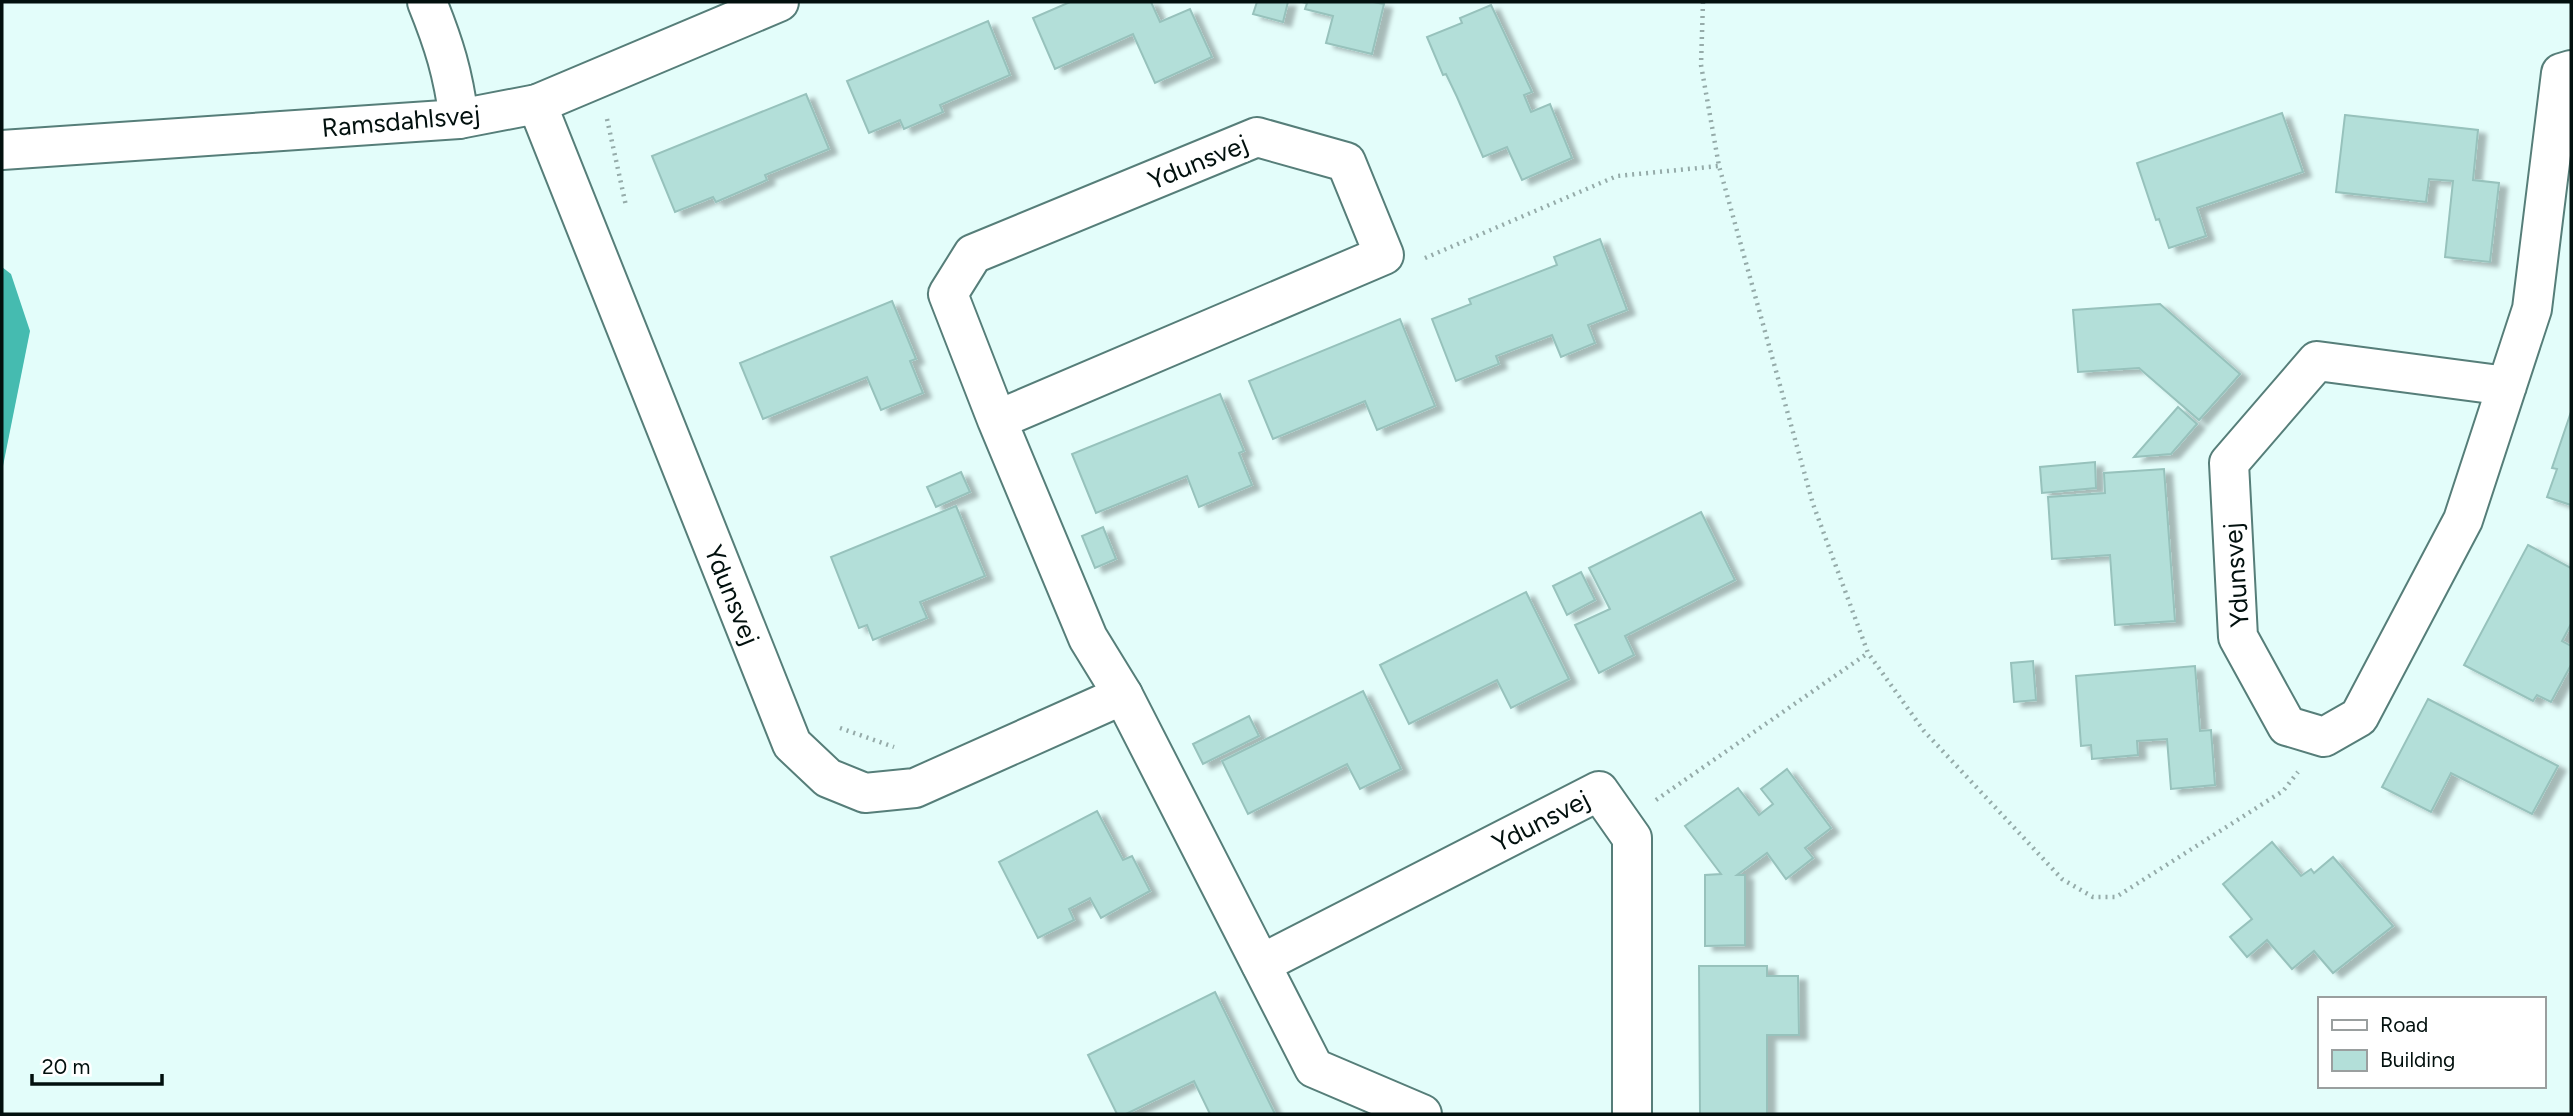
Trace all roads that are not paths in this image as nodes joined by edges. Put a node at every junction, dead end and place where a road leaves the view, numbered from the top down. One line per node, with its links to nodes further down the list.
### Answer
1 (427, 2): 5 (street)
2 (779, 2): 4 (street, Ramsdahlsvej)
3 (2571, 70): 7 (street)
4 (537, 104): 5 (street, Ramsdahlsvej); 9 (street, Ydunsvej)
5 (459, 119): 6 (street, Ramsdahlsvej)
6 (2, 149)
7 (2507, 386): 7 (street, Ydunsvej)
8 (997, 419): 8 (street, Ydunsvej); 9 (street, Ydunsvej)
9 (1123, 695): 10 (street, Ydunsvej)
10 (1261, 964): 11 (street, Ydunsvej); 12 (street, Ydunsvej)
11 (1422, 1114)
12 (1632, 1114)

